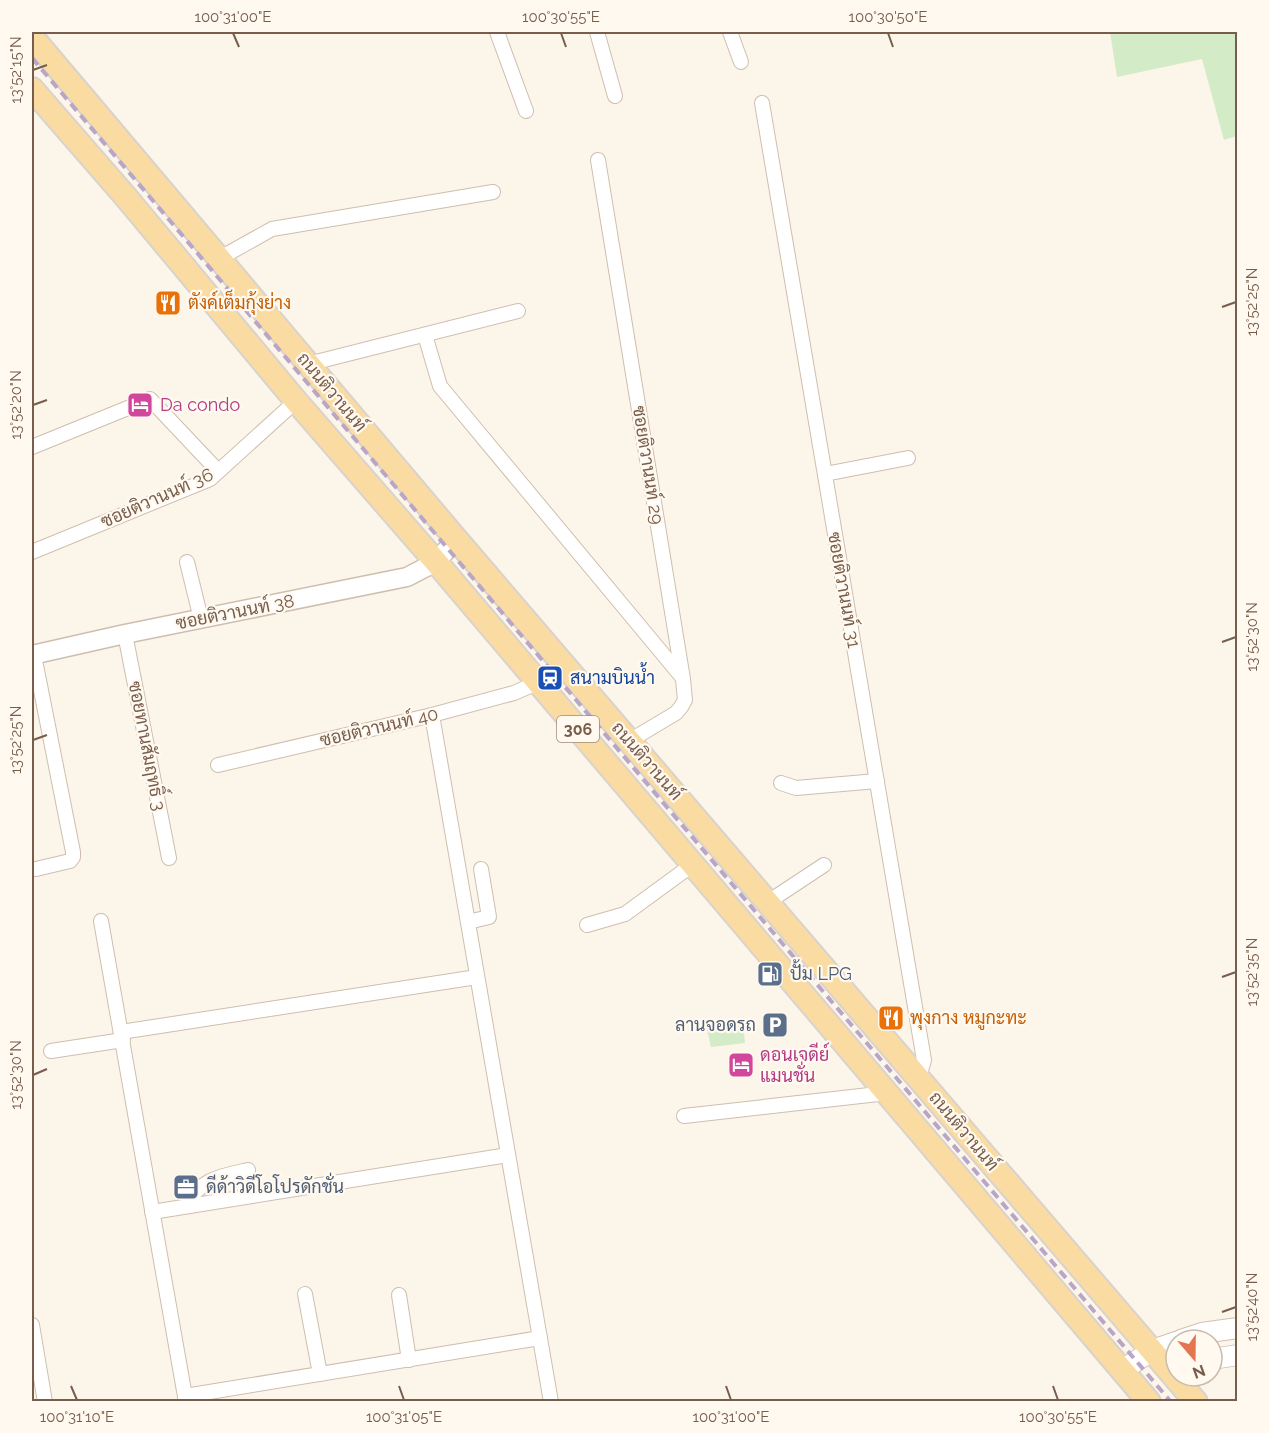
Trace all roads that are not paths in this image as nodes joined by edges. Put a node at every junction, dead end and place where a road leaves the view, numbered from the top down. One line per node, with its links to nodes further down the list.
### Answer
1 (496, 32): 9 (street)
2 (597, 32): 7 (street)
3 (730, 32): 5 (street)
4 (32, 37): 12 (main road, ถนนติวานนท์ / 306)
5 (741, 62)
6 (32, 89): 16 (main road, ถนนติวานนท์ / 306)
7 (615, 96)
8 (762, 103): 20 (street, ซอยติวานนท์ 31)
9 (525, 111)
10 (598, 160): 28 (street, ซอยติวานนท์ 29)
11 (493, 192): 12 (street)
12 (220, 258): 15 (main road, ถนนติวานนท์ / 306)
13 (518, 311): 14 (street)
14 (425, 335): 15 (street); 28 (street)
15 (308, 364): 21 (main road, ถนนติวานนท์ / 306)
16 (296, 400): 19 (street, ซอยติวานนท์ 36); 24 (main road, ถนนติวานนท์ / 306)
17 (32, 447): 19 (street)
18 (908, 458): 20 (street)
19 (218, 471): 22 (street, ซอยติวานนท์ 36)
20 (825, 474): 33 (street, ซอยติวานนท์ 31)
21 (456, 539): 24 (street); 31 (main road, ถนนติวานนท์ / 306)
22 (32, 552)
23 (188, 562): 25 (street)
24 (436, 562): 25 (street, ซอยติวานนท์ 38); 29 (main road, ถนนติวานนท์ / 306)
25 (201, 619): 26 (street, ซอยติวานนท์ 38)
26 (125, 634): 27 (street, ซอยติวานนท์ 38); 35 (street, ซอยทานสัมฤทธิ์ 3)
27 (33, 655): 38 (street)
28 (683, 679): 31 (street, ซอยติวานนท์ 29)
29 (539, 682): 30 (street, ซอยติวานนท์ 40); 36 (main road, ถนนติวานนท์ / 306)
30 (432, 715): 32 (street, ซอยติวานนท์ 40); 42 (street)
31 (629, 741): 40 (main road, ถนนติวานนท์ / 306)
32 (218, 765)
33 (877, 782): 34 (street); 47 (street, ซอยติวานนท์ 31)
34 (781, 783)
35 (169, 858)
36 (692, 865): 43 (street); 48 (main road, ถนนติวานนท์ / 306)
37 (824, 865): 40 (street)
38 (36, 869)
39 (481, 869): 42 (street)
40 (768, 902): 47 (main road, ถนนติวานนท์ / 306)
41 (101, 921): 45 (street)
42 (468, 922): 44 (street)
43 (587, 925)
44 (477, 977): 45 (street); 50 (street)
45 (122, 1036): 46 (street); 53 (street)
46 (51, 1051)
47 (919, 1077): 59 (main road, ถนนติวานนท์ / 306)
48 (887, 1093): 49 (street); 62 (main road, ถนนติวานนท์ / 306)
49 (684, 1116)
50 (508, 1155): 52 (street); 57 (street)
51 (248, 1170): 52 (street)
52 (187, 1206): 53 (street)
53 (152, 1212): 64 (street)
54 (305, 1294): 63 (street)
55 (399, 1295): 61 (street)
56 (32, 1334): 65 (street)
57 (540, 1338): 61 (street); 66 (street)
58 (1164, 1346): 59 (main road)
59 (1153, 1350): 60 (main road); 62 (main road); 68 (main road, ถนนติวานนท์ / 306)
60 (1164, 1352)
61 (409, 1360): 63 (street)
62 (1122, 1370): 67 (main road, ถนนติวานนท์ / 306)
63 (320, 1374): 64 (street)
64 (185, 1399)
65 (45, 1401)
66 (551, 1401)
67 (1149, 1401)
68 (1196, 1401)

